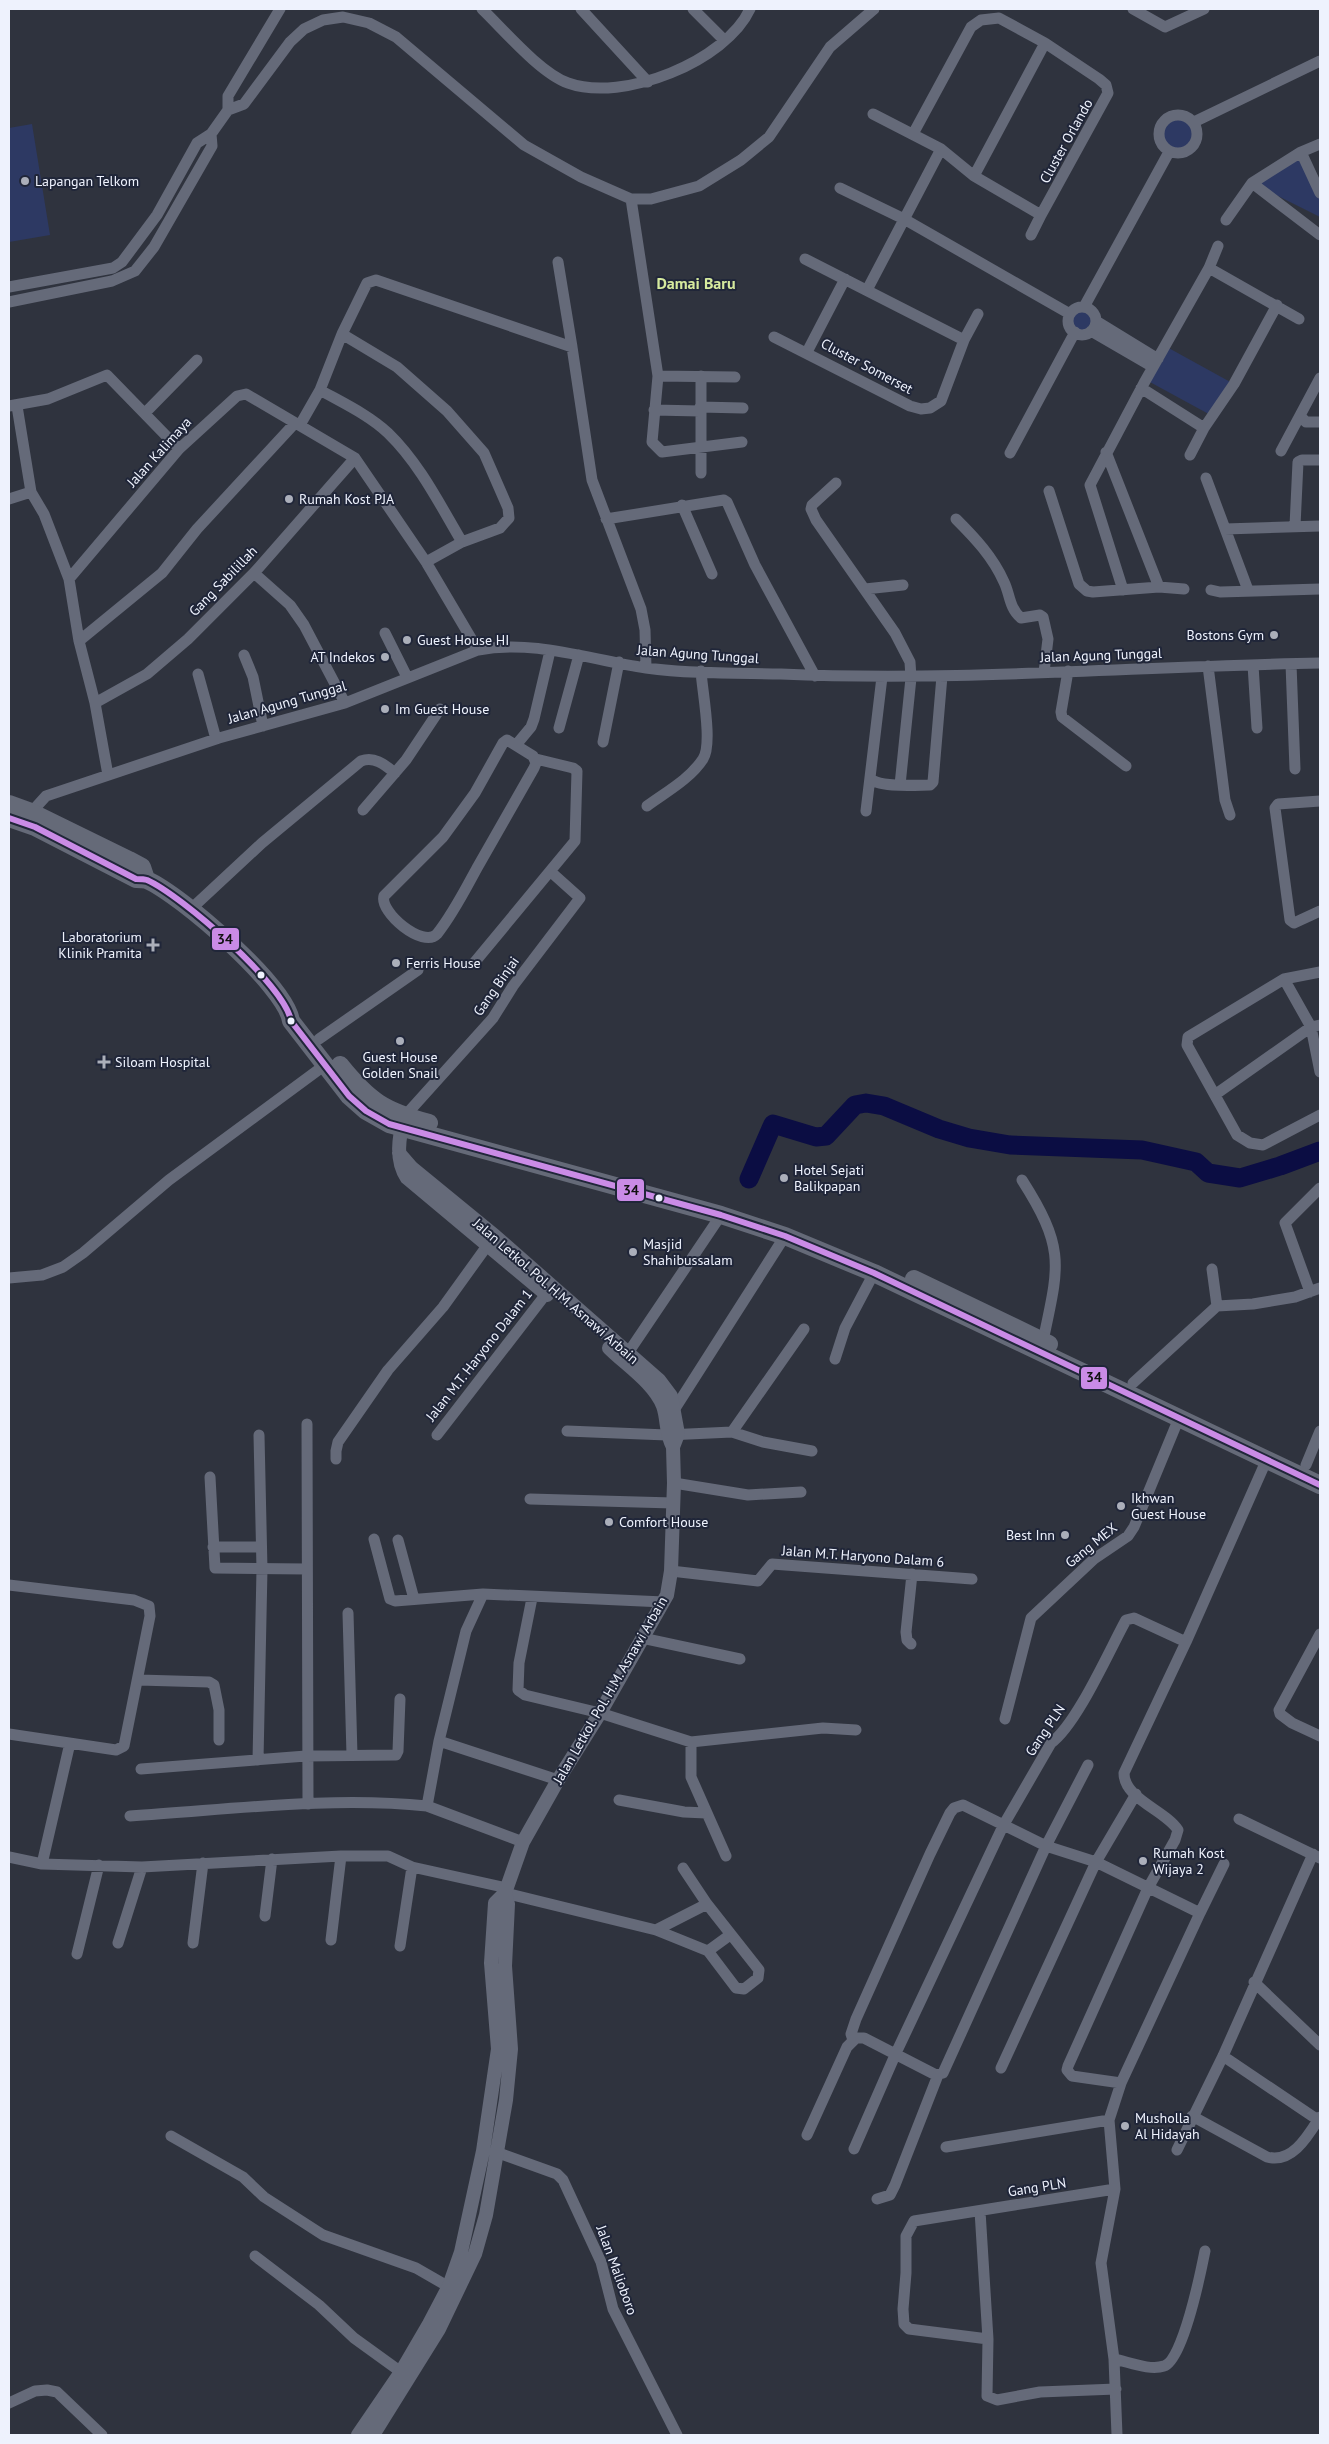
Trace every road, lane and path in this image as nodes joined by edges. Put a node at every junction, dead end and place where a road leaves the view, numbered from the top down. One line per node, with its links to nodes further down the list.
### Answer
1 (280, 9): 13 (street)
2 (482, 9): 12 (street)
3 (582, 9): 12 (street)
4 (693, 9): 9 (street)
5 (750, 9): 9 (street)
6 (874, 9): 26 (street)
7 (1133, 9): 8 (street)
8 (1204, 9)
9 (724, 40): 12 (street)
10 (1045, 43): 17 (street, Cluster Orlando); 22 (street); 28 (street, Cluster Orlando)
11 (1320, 61): 15 (street)
12 (648, 82)
13 (228, 110): 16 (street); 26 (street)
14 (873, 114): 17 (street)
15 (1194, 122): 20 (street); 20 (street)
16 (211, 134): 27 (street); 31 (street)
17 (913, 134): 19 (street)
18 (1320, 144): 21 (street)
19 (941, 149): 22 (street); 29 (street)
20 (1169, 152): 45 (street)
21 (1301, 152): 23 (street); 25 (street)
22 (974, 176): 28 (street)
23 (1252, 183): 30 (street); 33 (street)
24 (840, 188): 29 (street)
25 (1320, 193)
26 (631, 199): 58 (street)
27 (157, 215): 31 (street); 38 (street)
28 (1041, 215): 32 (street)
29 (904, 219): 42 (street); 47 (street)
30 (1226, 220)
31 (169, 221): 40 (street)
32 (1031, 235)
33 (1320, 235)
34 (1218, 246): 37 (street)
35 (805, 259): 39 (street)
36 (558, 262): 54 (street)
37 (1209, 268): 44 (street); 57 (street)
38 (95, 272): 40 (street); 41 (street)
39 (845, 279): 42 (street); 55 (street)
40 (97, 285): 43 (street)
41 (9, 287)
42 (867, 290): 53 (street)
43 (9, 302)
44 (1277, 305): 48 (street); 72 (street)
45 (1084, 307): 47 (street); 49 (street)
46 (978, 314): 53 (street, Cluster Somerset)
47 (1070, 314): 50 (street)
48 (1299, 319)
49 (1094, 326): 50 (street); 57 (street)
50 (1075, 332): 78 (street)
51 (342, 334): 54 (street); 63 (street); 94 (street)
52 (774, 336): 55 (street, Cluster Somerset)
53 (964, 340): 55 (street, Cluster Somerset)
54 (572, 347): 89 (street)
55 (808, 352)
56 (197, 360): 68 (street)
57 (1155, 363): 62 (street)
58 (658, 376): 59 (street); 67 (street)
59 (702, 376): 60 (street); 66 (street)
60 (735, 377)
61 (1320, 378): 69 (street)
62 (1142, 388): 72 (street); 77 (street)
63 (320, 390): 71 (street); 94 (street)
64 (13, 406): 68 (street); 86 (street)
65 (743, 408): 66 (street)
66 (700, 409): 67 (street); 75 (street)
67 (654, 410): 75 (street)
68 (145, 413): 74 (street)
69 (1301, 417): 70 (street); 76 (street)
70 (1320, 422)
71 (297, 424): 74 (street, Jalan Kalimaya); 80 (street, Jalan Kalimaya); 108 (street)
72 (1204, 428): 79 (street)
73 (742, 442): 75 (street)
74 (179, 449): 98 (street, Jalan Kalimaya)
75 (700, 449): 82 (street)
76 (1280, 451)
77 (1106, 452): 100 (street); 104 (street)
78 (1010, 453)
79 (1190, 455)
80 (355, 458): 95 (street, Jalan Kalimaya); 96 (street, Gang Sabilillah)
81 (1320, 460): 91 (street)
82 (700, 473)
83 (1206, 478): 93 (street)
84 (836, 483): 101 (street)
85 (1049, 491): 104 (street)
86 (32, 492): 87 (street); 98 (street)
87 (9, 499)
88 (682, 505): 89 (street); 97 (street); 123 (street)
89 (606, 519): 118 (street)
90 (956, 519): 121 (street)
91 (1295, 526): 92 (street); 93 (street)
92 (1320, 526)
93 (1225, 530): 106 (street)
94 (462, 542): 95 (street)
95 (426, 562): 109 (street, Jalan Kalimaya)
96 (254, 573): 128 (street, Gang Sabilillah); 129 (street)
97 (712, 574)
98 (69, 579): 108 (street)
99 (902, 585): 101 (street)
100 (1159, 587): 102 (street); 104 (street)
101 (865, 589): 127 (street)
102 (1184, 589)
103 (1320, 589): 106 (street)
104 (1123, 590)
105 (1211, 590): 106 (street)
106 (1248, 590)
107 (385, 633): 125 (street)
108 (79, 641): 128 (street)
109 (478, 650): 110 (street, Jalan Agung Tunggal); 125 (street, Jalan Agung Tunggal)
110 (550, 651): 112 (street, Jalan Agung Tunggal); 136 (street)
111 (244, 655): 131 (street)
112 (579, 655): 113 (street, Jalan Agung Tunggal); 132 (street)
113 (619, 662): 118 (street, Jalan Agung Tunggal); 135 (street)
114 (1320, 663): 115 (street, Jalan Agung Tunggal)
115 (1291, 664): 116 (street, Jalan Agung Tunggal); 139 (street)
116 (1253, 665): 117 (street, Jalan Agung Tunggal); 133 (street)
117 (1208, 666): 120 (street, Jalan Agung Tunggal); 149 (street)
118 (646, 668): 119 (street, Jalan Agung Tunggal)
119 (701, 671): 123 (street, Jalan Agung Tunggal); 146 (street)
120 (1068, 671): 121 (street, Jalan Agung Tunggal); 138 (street)
121 (1044, 672): 124 (street, Jalan Agung Tunggal)
122 (198, 674): 134 (street)
123 (815, 676): 126 (street, Jalan Agung Tunggal)
124 (942, 676): 127 (street, Jalan Agung Tunggal); 143 (street)
125 (407, 677): 129 (street, Jalan Agung Tunggal)
126 (882, 677): 127 (street, Jalan Agung Tunggal); 142 (street)
127 (911, 678): 143 (street)
128 (95, 703): 141 (street)
129 (345, 704): 131 (street, Jalan Agung Tunggal)
130 (440, 709): 140 (street)
131 (263, 726): 134 (street, Jalan Agung Tunggal)
132 (559, 728)
133 (1257, 728)
134 (216, 739): 141 (street, Jalan Agung Tunggal)
135 (604, 742)
136 (516, 745): 137 (street); 137 (street)
137 (536, 759): 151 (street)
138 (1126, 766)
139 (1295, 769)
140 (396, 773): 147 (street); 152 (street)
141 (108, 775): 150 (street, Jalan Agung Tunggal)
142 (870, 778): 143 (street); 148 (street)
143 (900, 785)
144 (1320, 801): 153 (street)
145 (9, 804): 150 (main road)
146 (647, 806)
147 (364, 810)
148 (866, 811)
149 (1230, 815)
150 (21, 817): 152 (main road)
151 (551, 872): 154 (street); 165 (street, Gang Binjai)
152 (191, 909): 158 (main road)
153 (1320, 910)
154 (474, 963)
155 (418, 970): 160 (street)
156 (1320, 972): 157 (street)
157 (1284, 979): 159 (street); 163 (street)
158 (289, 1012): 160 (main road); 161 (main road)
159 (1315, 1026): 162 (street); 163 (street)
160 (319, 1039): 165 (main road)
161 (325, 1066): 165 (main road); 173 (street)
162 (1320, 1072)
163 (1216, 1094): 164 (street)
164 (1320, 1116)
165 (403, 1122): 168 (main road); 170 (street, Jalan Letkol. Pol. H.M. Asnawi Arbain)
166 (1022, 1180): 178 (street)
167 (1320, 1188): 174 (street)
168 (728, 1214): 169 (main road); 178 (main road); 179 (street)
169 (785, 1236): 172 (main road); 182 (street)
170 (492, 1240): 175 (street, Jalan Letkol. Pol. H.M. Asnawi Arbain); 179 (street, Jalan Letkol. Pol. H.M. Asnawi Arbain); 192 (street)
171 (1212, 1269): 176 (street)
172 (874, 1273): 180 (street); 183 (main road)
173 (9, 1278)
174 (1315, 1290): 176 (street)
175 (546, 1294): 179 (street, Jalan Letkol. Pol. H.M. Asnawi Arbain); 189 (street, Jalan M.T. Haryono Dalam 1)
176 (1217, 1306): 181 (street)
177 (804, 1329): 187 (street)
178 (1043, 1341): 181 (main road)
179 (625, 1357): 182 (street, Jalan Letkol. Pol. H.M. Asnawi Arbain); 190 (street, Jalan Letkol. Pol. H.M. Asnawi Arbain)
180 (835, 1359)
181 (1133, 1383): 194 (main road)
182 (674, 1410): 190 (street, Jalan Letkol. Pol. H.M. Asnawi Arbain)
183 (1179, 1418): 193 (main road); 224 (street, Gang MEX)
184 (307, 1424): 206 (street)
185 (567, 1431): 190 (street)
186 (1320, 1431): 194 (street)
187 (728, 1432): 190 (street); 191 (street)
188 (259, 1435): 204 (street)
189 (437, 1435)
190 (673, 1439): 196 (street, Jalan Letkol. Pol. H.M. Asnawi Arbain)
191 (812, 1451)
192 (336, 1459)
193 (1266, 1460): 197 (main road); 218 (street)
194 (1313, 1469)
195 (210, 1477): 203 (street)
196 (674, 1483): 198 (street); 200 (street, Jalan Letkol. Pol. H.M. Asnawi Arbain)
197 (1320, 1485)
198 (801, 1492)
199 (530, 1499): 200 (street)
200 (673, 1503): 207 (street, Jalan Letkol. Pol. H.M. Asnawi Arbain)
201 (374, 1539): 213 (street)
202 (398, 1540): 213 (street)
203 (213, 1547): 204 (street); 205 (street)
204 (261, 1547): 205 (street)
205 (262, 1569): 206 (street); 234 (street)
206 (308, 1569): 233 (street)
207 (671, 1571): 208 (street, Jalan M.T. Haryono Dalam 6); 214 (street, Jalan Letkol. Pol. H.M. Asnawi Arbain)
208 (912, 1574): 209 (street, Jalan M.T. Haryono Dalam 6); 219 (street)
209 (972, 1579)
210 (9, 1586): 221 (street)
211 (484, 1594): 212 (street); 213 (street); 229 (street)
212 (532, 1598): 214 (street); 223 (street)
213 (414, 1599)
214 (664, 1602): 217 (street, Jalan Letkol. Pol. H.M. Asnawi Arbain)
215 (348, 1613): 232 (street)
216 (1320, 1634): 227 (street)
217 (642, 1638): 220 (street); 223 (street, Jalan Letkol. Pol. H.M. Asnawi Arbain)
218 (1186, 1642): 238 (street); 245 (street, Gang PLN)
219 (911, 1644)
220 (740, 1659)
221 (138, 1680): 228 (street); 231 (street)
222 (400, 1699): 232 (street)
223 (600, 1714): 230 (street); 237 (street, Jalan Letkol. Pol. H.M. Asnawi Arbain)
224 (1005, 1719)
225 (856, 1730): 230 (street)
226 (9, 1734): 231 (street)
227 (1320, 1736)
228 (219, 1740)
229 (438, 1741): 237 (street); 241 (street)
230 (691, 1742): 242 (street)
231 (70, 1743): 255 (street)
232 (352, 1755): 233 (street)
233 (306, 1756): 234 (street); 240 (street)
234 (258, 1760): 236 (street)
235 (1088, 1765): 247 (street)
236 (142, 1770)
237 (558, 1780): 246 (street, Jalan Letkol. Pol. H.M. Asnawi Arbain)
238 (1136, 1794): 253 (street); 261 (street)
239 (619, 1800): 242 (street)
240 (308, 1804): 241 (street); 243 (street)
241 (427, 1806): 246 (street)
242 (706, 1813): 249 (street)
243 (130, 1816)
244 (1240, 1819): 250 (street)
245 (1003, 1826): 247 (street); 275 (street); 277 (street, Gang PLN)
246 (524, 1842): 262 (street, Jalan Letkol. Pol. H.M. Asnawi Arbain)
247 (1046, 1846): 253 (street); 280 (street)
248 (341, 1856): 252 (street); 259 (street); 268 (street)
249 (726, 1856)
250 (1316, 1856): 274 (street)
251 (9, 1857): 255 (street)
252 (272, 1859): 254 (street); 265 (street)
253 (1096, 1862): 261 (street); 279 (street)
254 (203, 1863): 258 (street); 270 (street)
255 (42, 1864): 257 (street)
256 (1224, 1864): 264 (street)
257 (99, 1866): 258 (street); 273 (street)
258 (142, 1867): 269 (street)
259 (412, 1867): 262 (street); 271 (street)
260 (683, 1868): 263 (street)
261 (1148, 1888): 264 (street); 281 (street)
262 (506, 1890): 266 (street); 290 (street, Jalan Letkol. Pol. H.M. Asnawi Arbain); 296 (street, Jalan Letkol. Pol. H.M. Asnawi Arbain)
263 (707, 1904): 266 (street); 267 (street)
264 (1200, 1913): 281 (street)
265 (265, 1916)
266 (656, 1930): 272 (street)
267 (730, 1935): 272 (street); 272 (street)
268 (331, 1940)
269 (118, 1943)
270 (193, 1943)
271 (400, 1946)
272 (708, 1951)
273 (76, 1954)
274 (1254, 1982): 276 (street); 278 (street)
275 (854, 2040): 277 (street); 285 (street)
276 (1320, 2045)
277 (896, 2054): 280 (street); 288 (street, Gang PLN)
278 (1223, 2056): 282 (street); 283 (street)
279 (1001, 2068)
280 (938, 2075): 292 (street)
281 (1121, 2083): 284 (street)
282 (1192, 2116): 283 (street); 289 (street)
283 (1319, 2119)
284 (1109, 2120): 287 (street); 291 (street)
285 (807, 2135)
286 (171, 2136): 296 (street)
287 (946, 2147)
288 (854, 2149)
289 (1177, 2150)
290 (496, 2152): 296 (street, Jalan Letkol. Pol. H.M. Asnawi Arbain); 305 (street, Jalan Malioboro)
291 (1115, 2189): 293 (street, Gang PLN); 298 (street)
292 (877, 2199)
293 (980, 2211): 297 (street); 297 (street, Gang PLN)
294 (1205, 2251): 298 (street)
295 (255, 2256): 299 (street)
296 (453, 2289): 299 (street, Jalan Letkol. Pol. H.M. Asnawi Arbain); 304 (street, Jalan Letkol. Pol. H.M. Asnawi Arbain)
297 (988, 2339): 300 (street)
298 (1114, 2359): 300 (street)
299 (401, 2372): 303 (street, Jalan Letkol. Pol. H.M. Asnawi Arbain)
300 (1116, 2389): 306 (street)
301 (9, 2403): 302 (street)
302 (102, 2435)
303 (358, 2435)
304 (373, 2435)
305 (677, 2435)
306 (1117, 2435)

